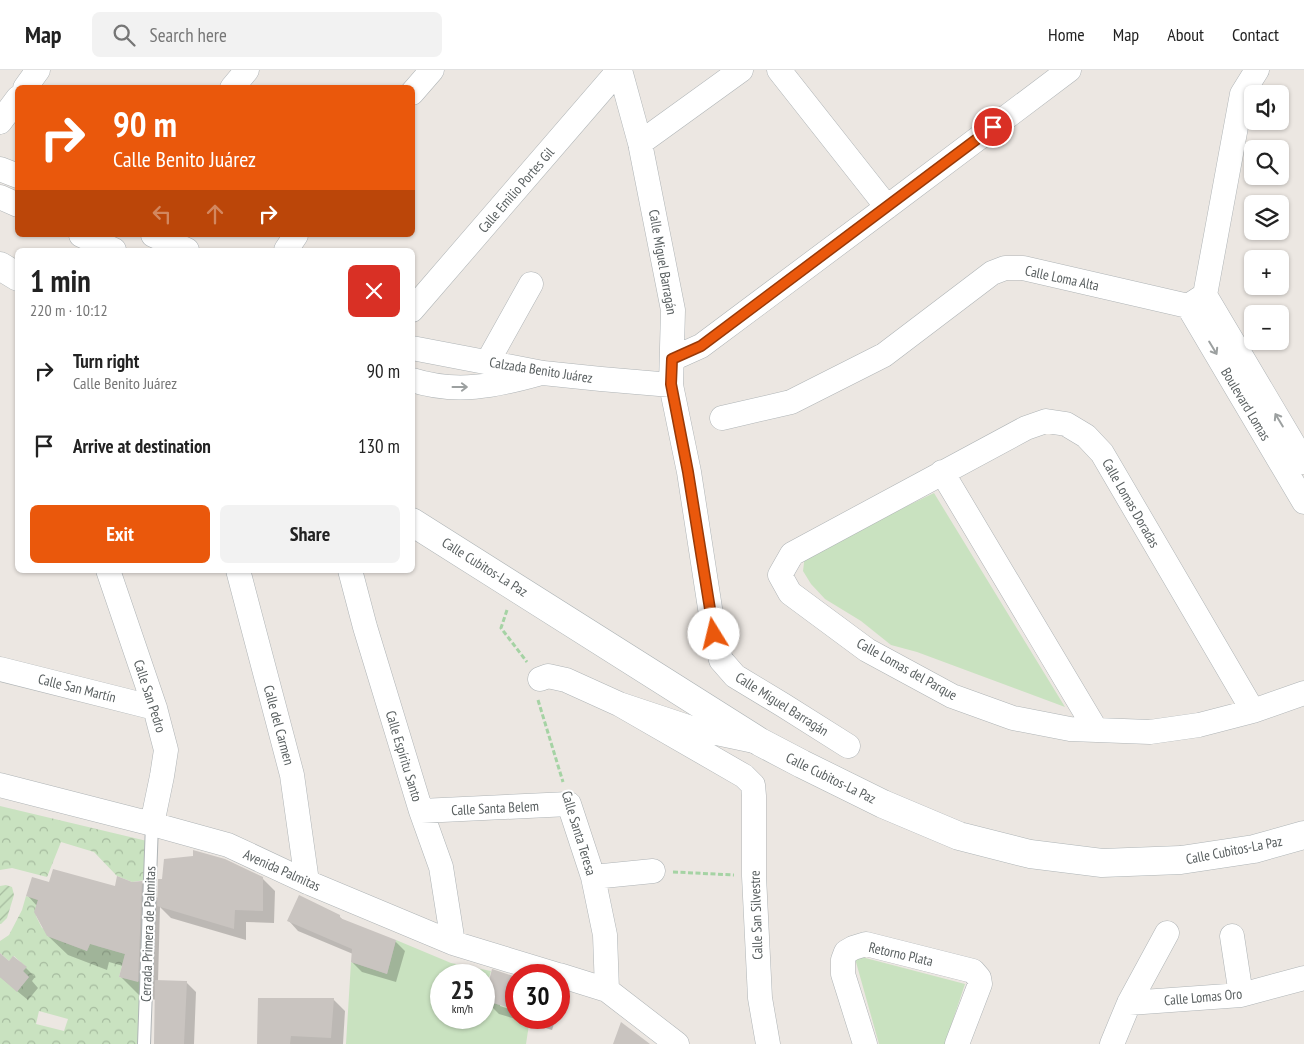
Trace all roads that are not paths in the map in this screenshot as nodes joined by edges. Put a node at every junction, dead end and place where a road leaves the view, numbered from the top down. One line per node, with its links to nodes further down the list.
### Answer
1 (38, 70): 9 (street)
2 (247, 70): 10 (street)
3 (432, 70): 11 (street)
4 (620, 70): 14 (street, Calle Miguel Barragán); 30 (street, Calle Emilio Portes Gil)
5 (741, 70): 14 (street)
6 (779, 70): 19 (street)
7 (1068, 70): 19 (street)
8 (1257, 70): 29 (street)
9 (27, 85)
10 (234, 85)
11 (415, 90)
12 (15, 102): 13 (street)
13 (0, 122)
14 (640, 143): 32 (street, Calle Miguel Barragán)
15 (0, 169): 16 (street)
16 (15, 175)
17 (0, 197): 18 (street)
18 (15, 204)
19 (887, 207): 32 (street)
20 (85, 237): 23 (street)
21 (158, 237): 24 (street)
22 (295, 237): 25 (street)
23 (110, 248)
24 (182, 248)
25 (287, 248)
26 (0, 266): 27 (main road)
27 (15, 275)
28 (530, 284): 33 (street)
29 (1196, 301): 37 (street, Calle Loma Alta); 38 (street, Boulevard Lomas, one-way to 29); 40 (street, Boulevard Lomas, one-way to 40)
30 (415, 307)
31 (415, 349): 33 (street, Calzada Benito Juárez)
32 (672, 359): 36 (street, Calle Miguel Barragán)
33 (488, 361): 34 (street, Calzada Benito Juárez)
34 (543, 373): 35 (street, one-way to 34); 36 (street, Calzada Benito Juárez)
35 (415, 381)
36 (671, 384): 53 (street, Calle Miguel Barragán)
37 (722, 418)
38 (1304, 462)
39 (942, 472): 50 (street, Calle Lomas Doradas); 51 (street); 51 (street, Calle Lomas del Parque)
40 (1304, 502)
41 (415, 524): 52 (main road, Calle Cubitos-La Paz)
42 (109, 573): 49 (street, Calle San Pedro)
43 (239, 573): 61 (street, Calle del Carmen)
44 (351, 573): 56 (street, Calle Espíritu Santo)
45 (0, 669): 49 (street, Calle San Martín)
46 (540, 679): 48 (street)
47 (1304, 693): 50 (street, Calle Lomas del Parque)
48 (620, 704): 52 (street); 73 (street, Calle San Silvestre)
49 (155, 708): 57 (street, Calle San Pedro)
50 (1253, 712): 51 (street, Calle Lomas del Parque)
51 (1096, 730)
52 (760, 742): 58 (main road, Calle Cubitos-La Paz)
53 (848, 746)
54 (0, 785): 57 (street, Avenida Palmitas)
55 (570, 804): 56 (street, Calle Santa Belem); 60 (street, Calle Santa Teresa)
56 (421, 811): 64 (street, Calle Espíritu Santo)
57 (152, 824): 61 (street, Avenida Palmitas); 71 (lane, Cerrada Primera de Palmitas)
58 (1304, 836)
59 (653, 871): 60 (street)
60 (593, 877): 68 (street, Calle Santa Teresa)
61 (307, 882): 64 (street, Avenida Palmitas)
62 (1167, 934): 70 (street)
63 (1232, 936): 69 (street)
64 (453, 943): 65 (street, Avenida Palmitas)
65 (522, 964)
66 (1304, 978): 69 (street, Calle Lomas Oro)
67 (570, 979): 68 (street, Avenida Palmitas)
68 (607, 990): 72 (street, Avenida Palmitas)
69 (1241, 995): 70 (street, Calle Lomas Oro)
70 (1129, 1002): 76 (street)
71 (144, 1044)
72 (677, 1044)
73 (768, 1044)
74 (865, 1044): 75 (street, Retorno Plata)
75 (957, 1044)
76 (1112, 1044)

